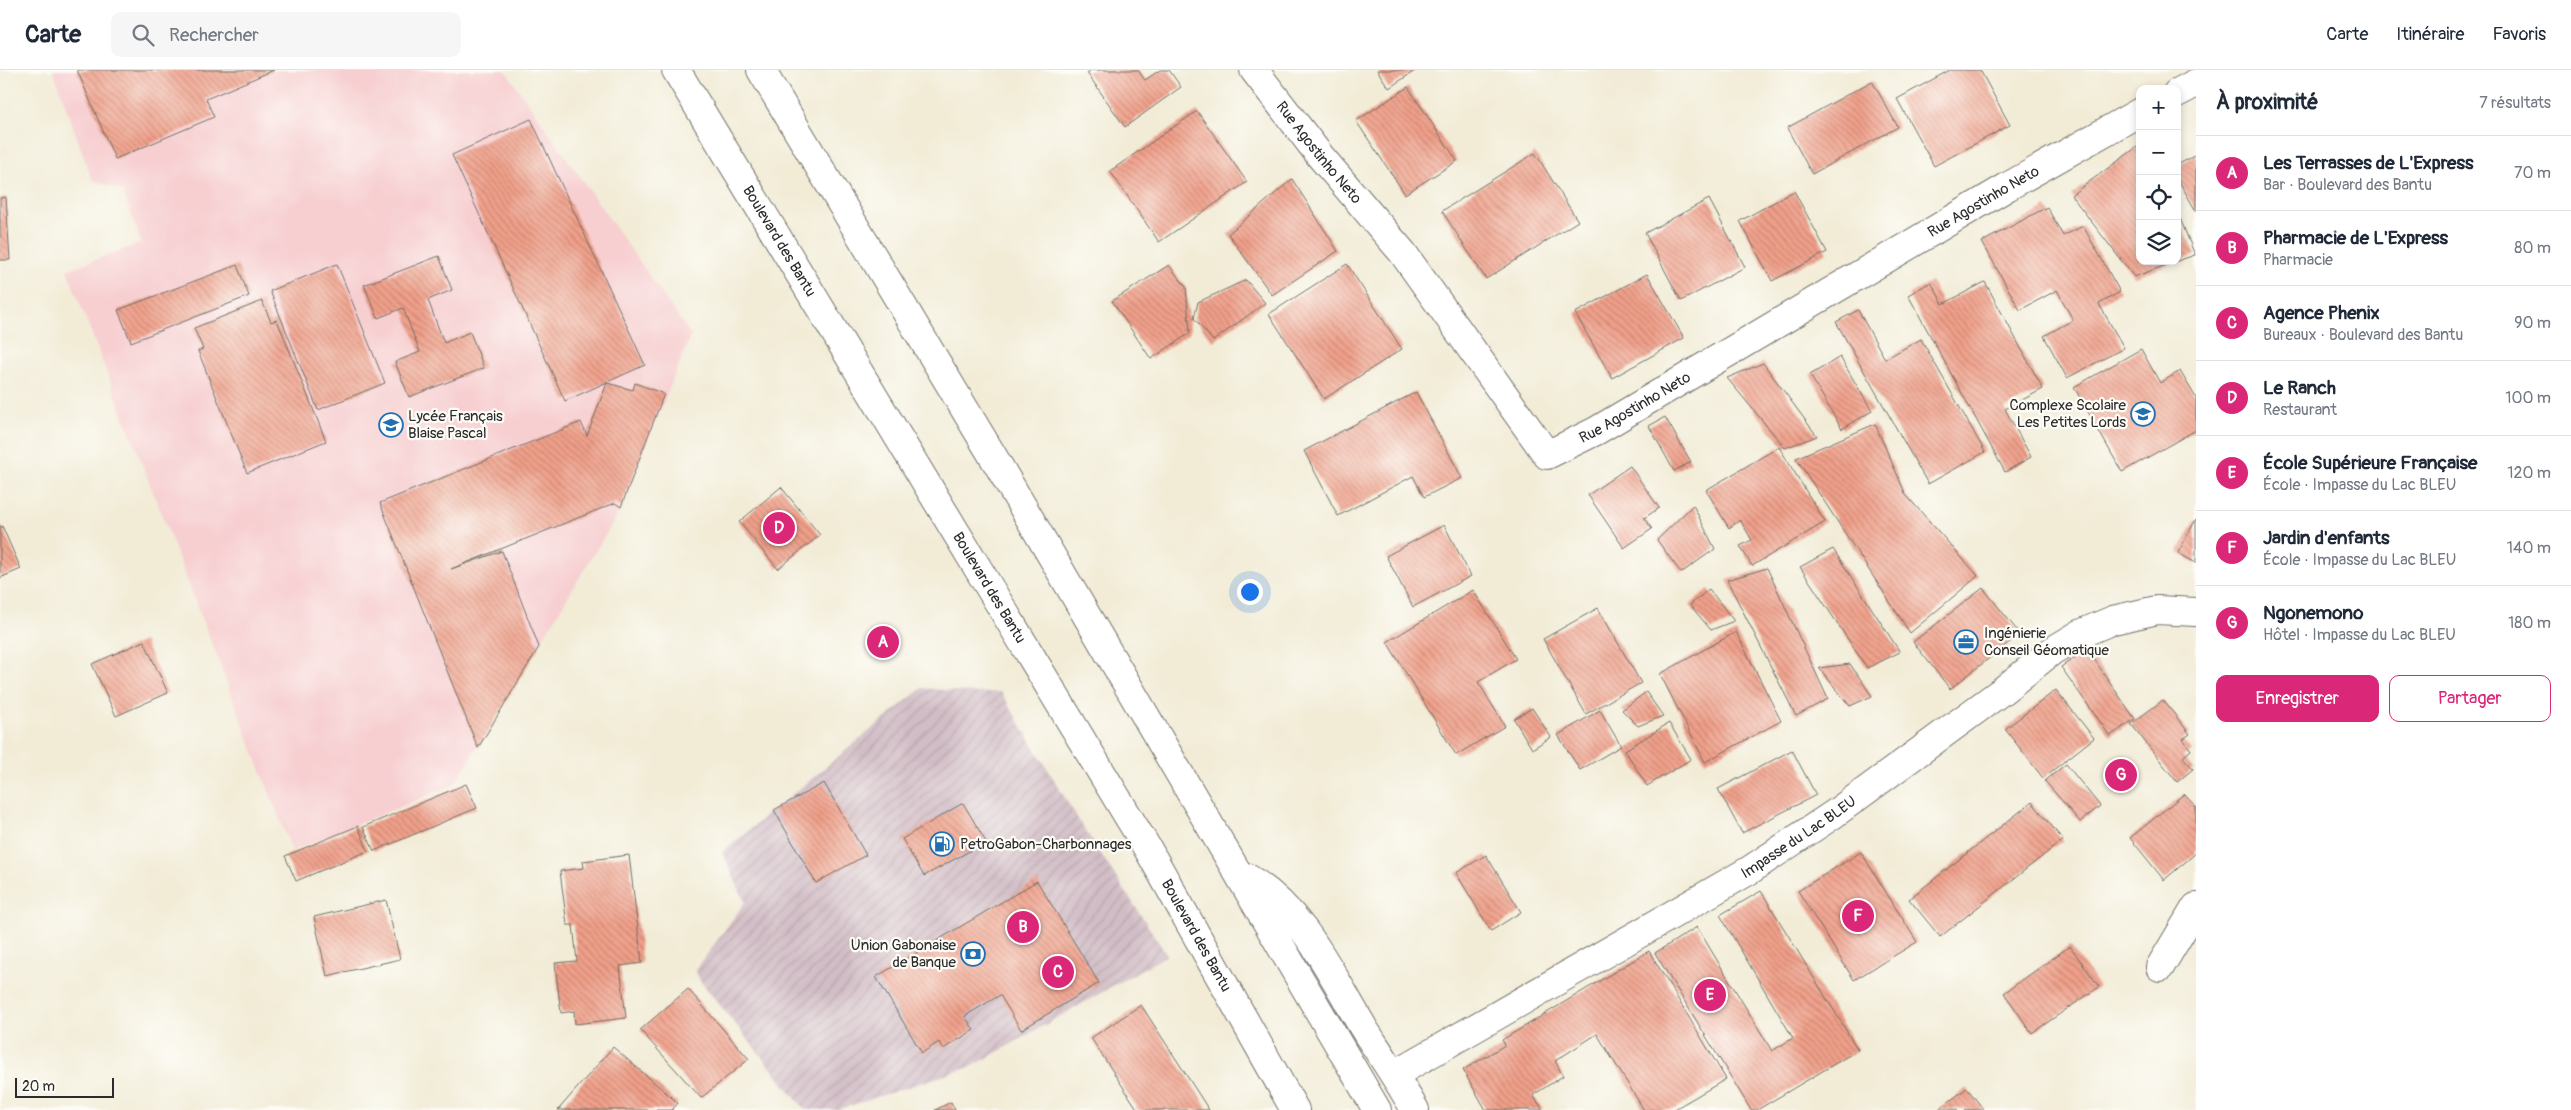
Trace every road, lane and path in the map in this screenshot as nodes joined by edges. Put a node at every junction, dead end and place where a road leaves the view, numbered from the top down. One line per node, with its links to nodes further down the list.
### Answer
1 (676, 70): 12 (main road, Boulevard des Bantu)
2 (761, 70): 8 (main road)
3 (1254, 70): 6 (main road, Rue Agostinho Neto)
4 (2196, 84): 5 (main road)
5 (2181, 91)
6 (2136, 114)
7 (2196, 612): 11 (main road, Impasse du Lac BLEU)
8 (1239, 874): 11 (main road); 13 (main road)
9 (2196, 907): 10 (main road)
10 (2160, 967)
11 (1395, 1074): 14 (main road)
12 (1295, 1110)
13 (1377, 1110)
14 (1415, 1110)

